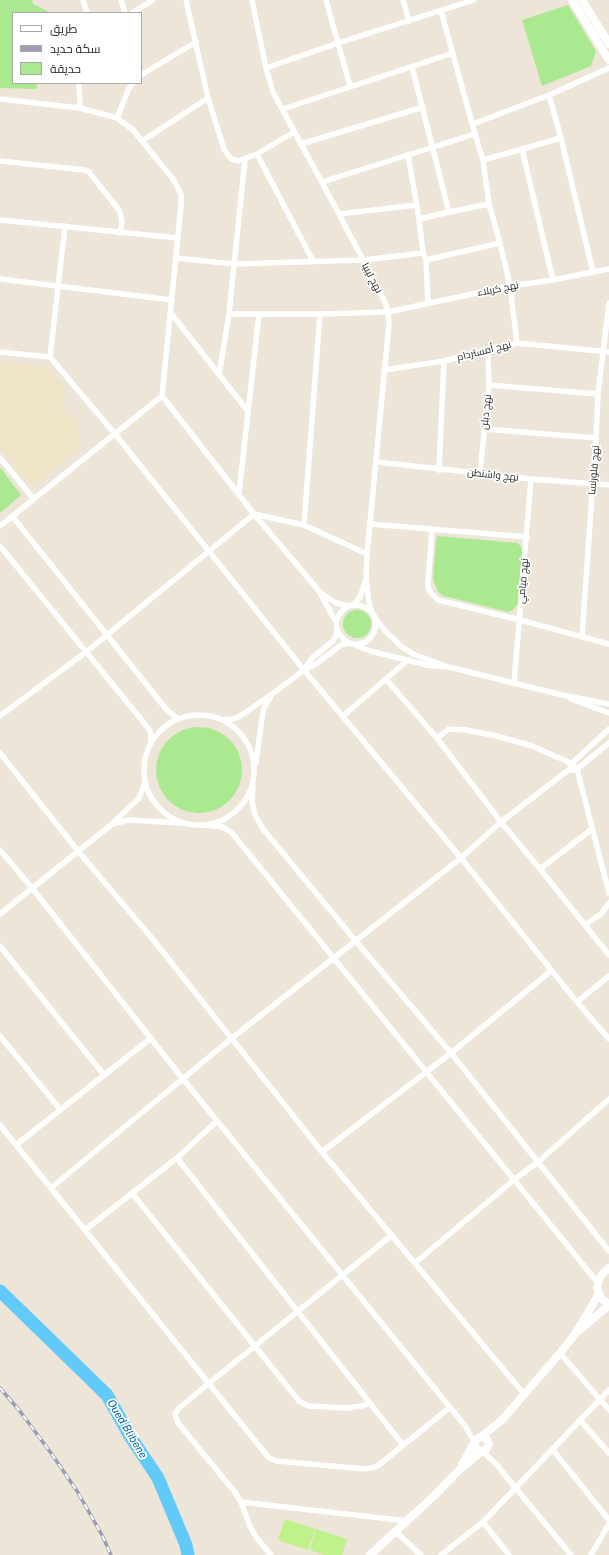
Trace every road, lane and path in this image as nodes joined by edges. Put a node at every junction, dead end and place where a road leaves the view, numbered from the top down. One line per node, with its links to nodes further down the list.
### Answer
1 (83, 0): 13 (street)
2 (121, 0): 14 (street)
3 (153, 0): 15 (street)
4 (186, 0): 17 (street)
5 (252, 0): 23 (street, نهج ليبيا)
6 (326, 0): 18 (street)
7 (403, 0): 16 (street)
8 (474, 0): 11 (street)
9 (572, 0): 21 (street)
10 (582, 0): 19 (street)
11 (467, 1): 12 (street)
12 (441, 11): 16 (street); 20 (street)
13 (87, 12)
14 (125, 12)
15 (134, 12)
16 (410, 21): 18 (street)
17 (196, 42): 25 (street); 30 (street)
18 (338, 43): 23 (street); 28 (street)
19 (609, 44)
20 (454, 53): 22 (street); 36 (street)
21 (609, 60)
22 (412, 67): 28 (street); 32 (street)
23 (266, 68): 34 (street, نهج ليبيا)
24 (609, 68): 29 (street)
25 (142, 74)
26 (79, 84): 33 (street)
27 (132, 84): 35 (street)
28 (350, 86): 34 (street)
29 (549, 95): 36 (street); 39 (street)
30 (208, 98): 40 (street); 46 (street)
31 (0, 99): 33 (street)
32 (423, 107): 41 (street); 42 (street)
33 (80, 108): 35 (street)
34 (283, 110): 37 (street, نهج ليبيا)
35 (117, 118): 40 (street)
36 (473, 124): 38 (street)
37 (294, 132): 41 (street, نهج ليبيا); 44 (street)
38 (475, 134): 42 (street); 47 (street)
39 (561, 138): 43 (street); 67 (street)
40 (142, 141): 58 (street)
41 (301, 144): 49 (street, نهج ليبيا)
42 (434, 148): 45 (street); 52 (street)
43 (522, 150): 47 (street); 69 (street)
44 (257, 154): 46 (street); 64 (street)
45 (408, 154): 49 (street); 51 (street)
46 (245, 159): 65 (street)
47 (484, 160): 50 (street)
48 (0, 161): 57 (street)
49 (322, 182): 53 (street, نهج ليبيا)
50 (489, 204): 52 (street); 59 (street)
51 (416, 205): 53 (street); 54 (street)
52 (450, 212): 54 (street)
53 (339, 214): 62 (street, نهج ليبيا)
54 (419, 219): 60 (street)
55 (0, 220): 56 (street)
56 (65, 226): 57 (street); 70 (street)
57 (120, 232): 58 (street)
58 (178, 238): 61 (street)
59 (500, 243): 63 (street); 71 (street)
60 (423, 253): 62 (street); 63 (street)
61 (176, 258): 65 (street); 72 (street)
62 (363, 260): 64 (street); 76 (street, نهج ليبيا)
63 (426, 260): 73 (street)
64 (313, 261): 65 (street)
65 (234, 264): 77 (street)
66 (609, 269): 67 (street, نهج كربلاء)
67 (593, 272): 69 (street, نهج كربلاء)
68 (0, 279): 70 (street)
69 (553, 280): 71 (street, نهج كربلاء)
70 (58, 286): 72 (street); 84 (street)
71 (510, 286): 73 (street, نهج كربلاء); 80 (street)
72 (172, 300): 75 (street)
73 (428, 303): 76 (street, نهج كربلاء)
74 (609, 303): 83 (street, نهج فلورنسا)
75 (170, 312): 87 (street); 90 (street)
76 (388, 312): 79 (street, نهج كربلاء); 86 (street, نهج ليبيا)
77 (229, 314): 78 (street, نهج كربلاء); 87 (street)
78 (259, 314): 79 (street, نهج كربلاء); 91 (street)
79 (320, 314): 108 (street)
80 (517, 344): 81 (street, نهج أمستردام); 83 (street, نهج أمستردام)
81 (488, 351): 85 (street, نهج أمستردام); 88 (street, نهج دبلن)
82 (0, 352): 84 (street)
83 (606, 352): 89 (street, نهج فلورنسا)
84 (50, 357): 93 (street)
85 (444, 361): 86 (street, نهج أمستردام); 97 (street)
86 (384, 370): 96 (street, نهج ليبيا)
87 (219, 375): 91 (street)
88 (489, 385): 89 (street); 92 (street, نهج دبلن)
89 (598, 394): 94 (street, نهج فلورنسا)
90 (162, 396): 93 (street); 102 (street)
91 (247, 410): 102 (street)
92 (484, 429): 94 (street); 98 (street, نهج دبلن)
93 (115, 434): 103 (street); 112 (street)
94 (596, 438): 100 (street, نهج فلورنسا)
95 (0, 458): 103 (street)
96 (377, 462): 97 (street, نهج واشنطن); 106 (street, نهج ليبيا)
97 (439, 470): 98 (street, نهج واشنطن)
98 (480, 473): 99 (street, نهج واشنطن)
99 (531, 479): 100 (street, نهج واشنطن); 110 (street, نهج ميامي)
100 (592, 483): 101 (street, نهج واشنطن); 122 (street, نهج فلورنسا)
101 (609, 485)
102 (239, 494): 104 (street)
103 (34, 499): 105 (street)
104 (254, 514): 108 (street); 112 (street); 115 (street)
105 (12, 516): 107 (street); 121 (street)
106 (370, 524): 109 (street); 113 (street, نهج ليبيا)
107 (0, 526)
108 (304, 526): 113 (street)
109 (432, 529): 110 (street); 118 (street)
110 (527, 538): 118 (street, نهج ميامي)
111 (0, 546): 125 (street)
112 (209, 552): 121 (street); 128 (street)
113 (368, 554): 114 (street, نهج ليبيا)
114 (366, 578): 116 (street, نهج ليبيا); 117 (street, نهج ليبيا)
115 (319, 591): 116 (street); 119 (street)
116 (351, 605): 117 (street); 119 (street)
117 (374, 616): 123 (street); 127 (street)
118 (520, 620): 122 (street); 130 (street, نهج ميامي)
119 (336, 622): 120 (street)
120 (337, 630): 123 (street); 128 (street)
121 (107, 634): 125 (street); 137 (street)
122 (582, 637): 124 (street)
123 (351, 644): 126 (street); 128 (street)
124 (609, 644)
125 (86, 652): 135 (street); 141 (street)
126 (408, 660): 127 (street); 129 (street)
127 (449, 667): 130 (street)
128 (304, 670): 131 (street); 136 (street)
129 (386, 679): 136 (street); 140 (street)
130 (514, 683): 132 (street)
131 (271, 695): 138 (street); 146 (street)
132 (562, 695): 133 (street); 134 (street)
133 (609, 704)
134 (609, 713)
135 (0, 716)
136 (343, 716): 157 (street)
137 (178, 719): 138 (street); 141 (street)
138 (223, 720): 146 (street)
139 (609, 729): 144 (street)
140 (437, 738): 144 (street); 150 (street)
141 (151, 742): 148 (street)
142 (609, 743): 145 (street)
143 (0, 753): 156 (street)
144 (571, 763): 145 (street); 147 (street)
145 (577, 769): 147 (street); 154 (street)
146 (255, 771): 149 (street)
147 (567, 771): 150 (street)
148 (146, 782): 151 (street); 152 (street)
149 (253, 785): 153 (street); 164 (street)
150 (501, 822): 157 (street); 158 (street)
151 (185, 823): 152 (street); 153 (street)
152 (112, 824): 156 (street)
153 (205, 825): 167 (street)
154 (592, 829): 158 (street); 160 (street)
155 (0, 850): 159 (street)
156 (78, 851): 159 (street); 173 (street)
157 (460, 858): 164 (street); 168 (street)
158 (540, 869): 163 (street)
159 (32, 888): 162 (street); 172 (street)
160 (609, 893)
161 (609, 903): 163 (street)
162 (0, 914)
163 (585, 925): 166 (street)
164 (355, 940): 167 (street); 175 (street)
165 (0, 946): 177 (street)
166 (609, 955)
167 (335, 958): 173 (street); 176 (street)
168 (551, 971): 170 (street); 175 (street)
169 (609, 976): 170 (street)
170 (576, 1002): 174 (street)
171 (0, 1036): 180 (street)
172 (151, 1038): 177 (street); 178 (street)
173 (232, 1038): 178 (street); 184 (street)
174 (609, 1039)
175 (451, 1053): 176 (street); 186 (street)
176 (426, 1071): 184 (street); 187 (street)
177 (104, 1075): 180 (street)
178 (183, 1079): 181 (street); 188 (street)
179 (609, 1099): 186 (street)
180 (60, 1110): 183 (street)
181 (217, 1121): 185 (street); 195 (street)
182 (0, 1125): 183 (street)
183 (16, 1145): 188 (street)
184 (322, 1152): 191 (street)
185 (177, 1158): 189 (street); 199 (street)
186 (538, 1162): 187 (street); 192 (street)
187 (515, 1179): 193 (street); 196 (street)
188 (51, 1188): 190 (street)
189 (132, 1193): 190 (street); 201 (street)
190 (85, 1230): 203 (street)
191 (392, 1235): 193 (street); 195 (street)
192 (609, 1251)
193 (415, 1263): 205 (street)
194 (609, 1268): 196 (street)
195 (342, 1276): 199 (street); 208 (street)
196 (598, 1283): 197 (street)
197 (599, 1294): 198 (street); 200 (street)
198 (609, 1305): 200 (street)
199 (298, 1312): 201 (street); 207 (street)
200 (575, 1334): 202 (street)
201 (255, 1346): 203 (street); 207 (street)
202 (560, 1353): 205 (street); 206 (street)
203 (208, 1384): 213 (street); 219 (street)
204 (609, 1390): 206 (street)
205 (524, 1394): 210 (street)
206 (600, 1400): 209 (street); 211 (street)
207 (370, 1403): 213 (street)
208 (449, 1408): 212 (street); 213 (street)
209 (609, 1410)
210 (502, 1420): 212 (street); 214 (street)
211 (581, 1421): 215 (street); 216 (street)
212 (478, 1439): 214 (street); 214 (street); 217 (street)
213 (403, 1445)
214 (487, 1448): 217 (street); 218 (street)
215 (553, 1450): 218 (street); 220 (street)
216 (609, 1452)
217 (457, 1472): 221 (street)
218 (515, 1489): 222 (street); 230 (street)
219 (242, 1502): 221 (street); 225 (street)
220 (609, 1520)
221 (407, 1521): 224 (street)
222 (483, 1522): 228 (street); 229 (street)
223 (609, 1524): 231 (street)
224 (396, 1532): 226 (street); 227 (street)
225 (271, 1555)
226 (370, 1555)
227 (421, 1555)
228 (441, 1555)
229 (509, 1555)
230 (571, 1555)
231 (591, 1555)

